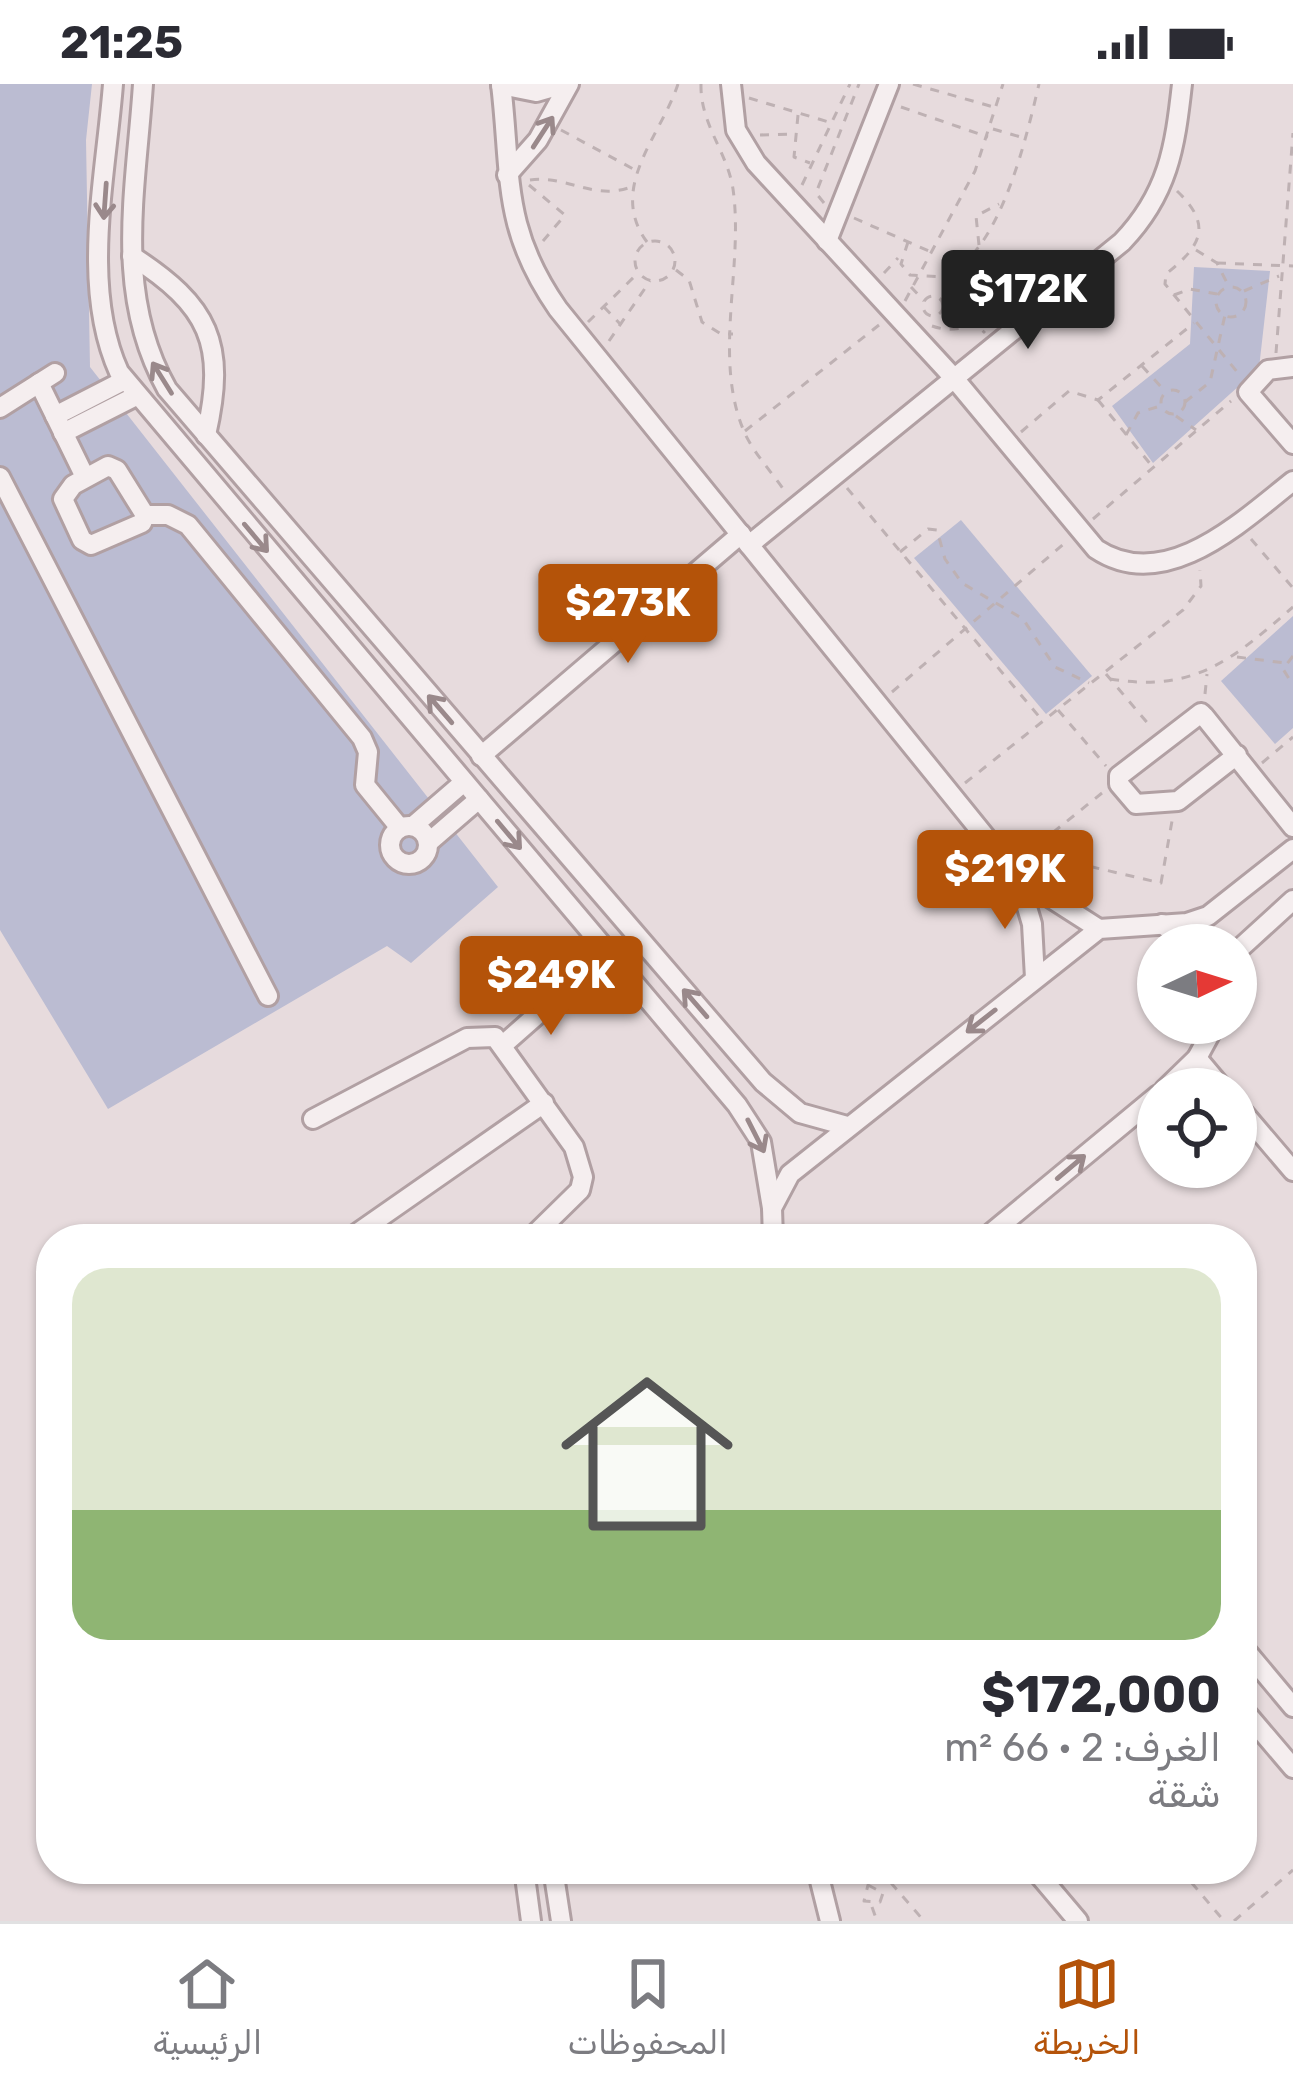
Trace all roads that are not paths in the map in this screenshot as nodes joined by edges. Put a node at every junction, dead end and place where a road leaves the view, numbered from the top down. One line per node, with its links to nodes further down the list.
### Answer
1 (113, 84): 13 (street, one-way to 13)
2 (142, 84): 10 (street)
3 (566, 84): 5 (street); 8 (street, one-way to 3)
4 (1182, 84): 12 (street)
5 (501, 85): 8 (street)
6 (731, 88): 9 (street)
7 (886, 92): 9 (street)
8 (507, 175): 22 (street)
9 (827, 241): 12 (street)
10 (132, 256): 16 (street, one-way to 10); 16 (street)
11 (1293, 367): 17 (street)
12 (953, 377): 20 (street); 22 (street)
13 (130, 388): 15 (street); 25 (street, one-way to 25)
14 (0, 409): 15 (street)
15 (59, 425): 19 (street)
16 (206, 435): 24 (street, one-way to 16)
17 (1293, 444)
18 (0, 477): 39 (street)
19 (85, 477): 21 (street); 21 (street)
20 (1293, 481)
21 (145, 515): 27 (street)
22 (745, 540): 24 (street); 31 (street)
23 (1237, 754): 23 (street); 28 (street)
24 (481, 756): 45 (street, one-way to 24)
25 (464, 782): 26 (street); 27 (street)
26 (479, 800): 29 (street); 46 (street, one-way to 46)
27 (407, 827): 29 (street); 29 (street)
28 (1293, 827)
29 (428, 843)
30 (1293, 849): 33 (street)
31 (1014, 872): 35 (street); 37 (street)
32 (1293, 900): 36 (street)
33 (1162, 924)
34 (1137, 926): 35 (street)
35 (1099, 929): 37 (street)
36 (1257, 933)
37 (1035, 977): 50 (street, one-way to 50)
38 (563, 992): 40 (street)
39 (268, 996)
40 (503, 1044): 47 (street); 49 (street)
41 (1205, 1044): 42 (street)
42 (1197, 1058): 43 (street); 44 (street)
43 (1186, 1068)
44 (1205, 1068)
45 (752, 1069): 46 (street); 50 (street)
46 (727, 1093): 53 (street, one-way to 53)
47 (544, 1102): 54 (street); 55 (street)
48 (1137, 1112): 57 (street, one-way to 48)
49 (313, 1119)
50 (847, 1126): 53 (street)
51 (1257, 1129): 52 (street)
52 (1293, 1171)
53 (772, 1208): 56 (street)
54 (370, 1224)
55 (545, 1224)
56 (773, 1224)
57 (1002, 1224)
58 (1257, 1664): 59 (street)
59 (1293, 1707)
60 (1257, 1726): 61 (street)
61 (1293, 1768)
62 (526, 1884): 66 (street)
63 (555, 1884): 67 (street)
64 (821, 1884): 68 (street)
65 (1047, 1884): 69 (street)
66 (531, 1921)
67 (561, 1921)
68 (830, 1921)
69 (1078, 1921)

